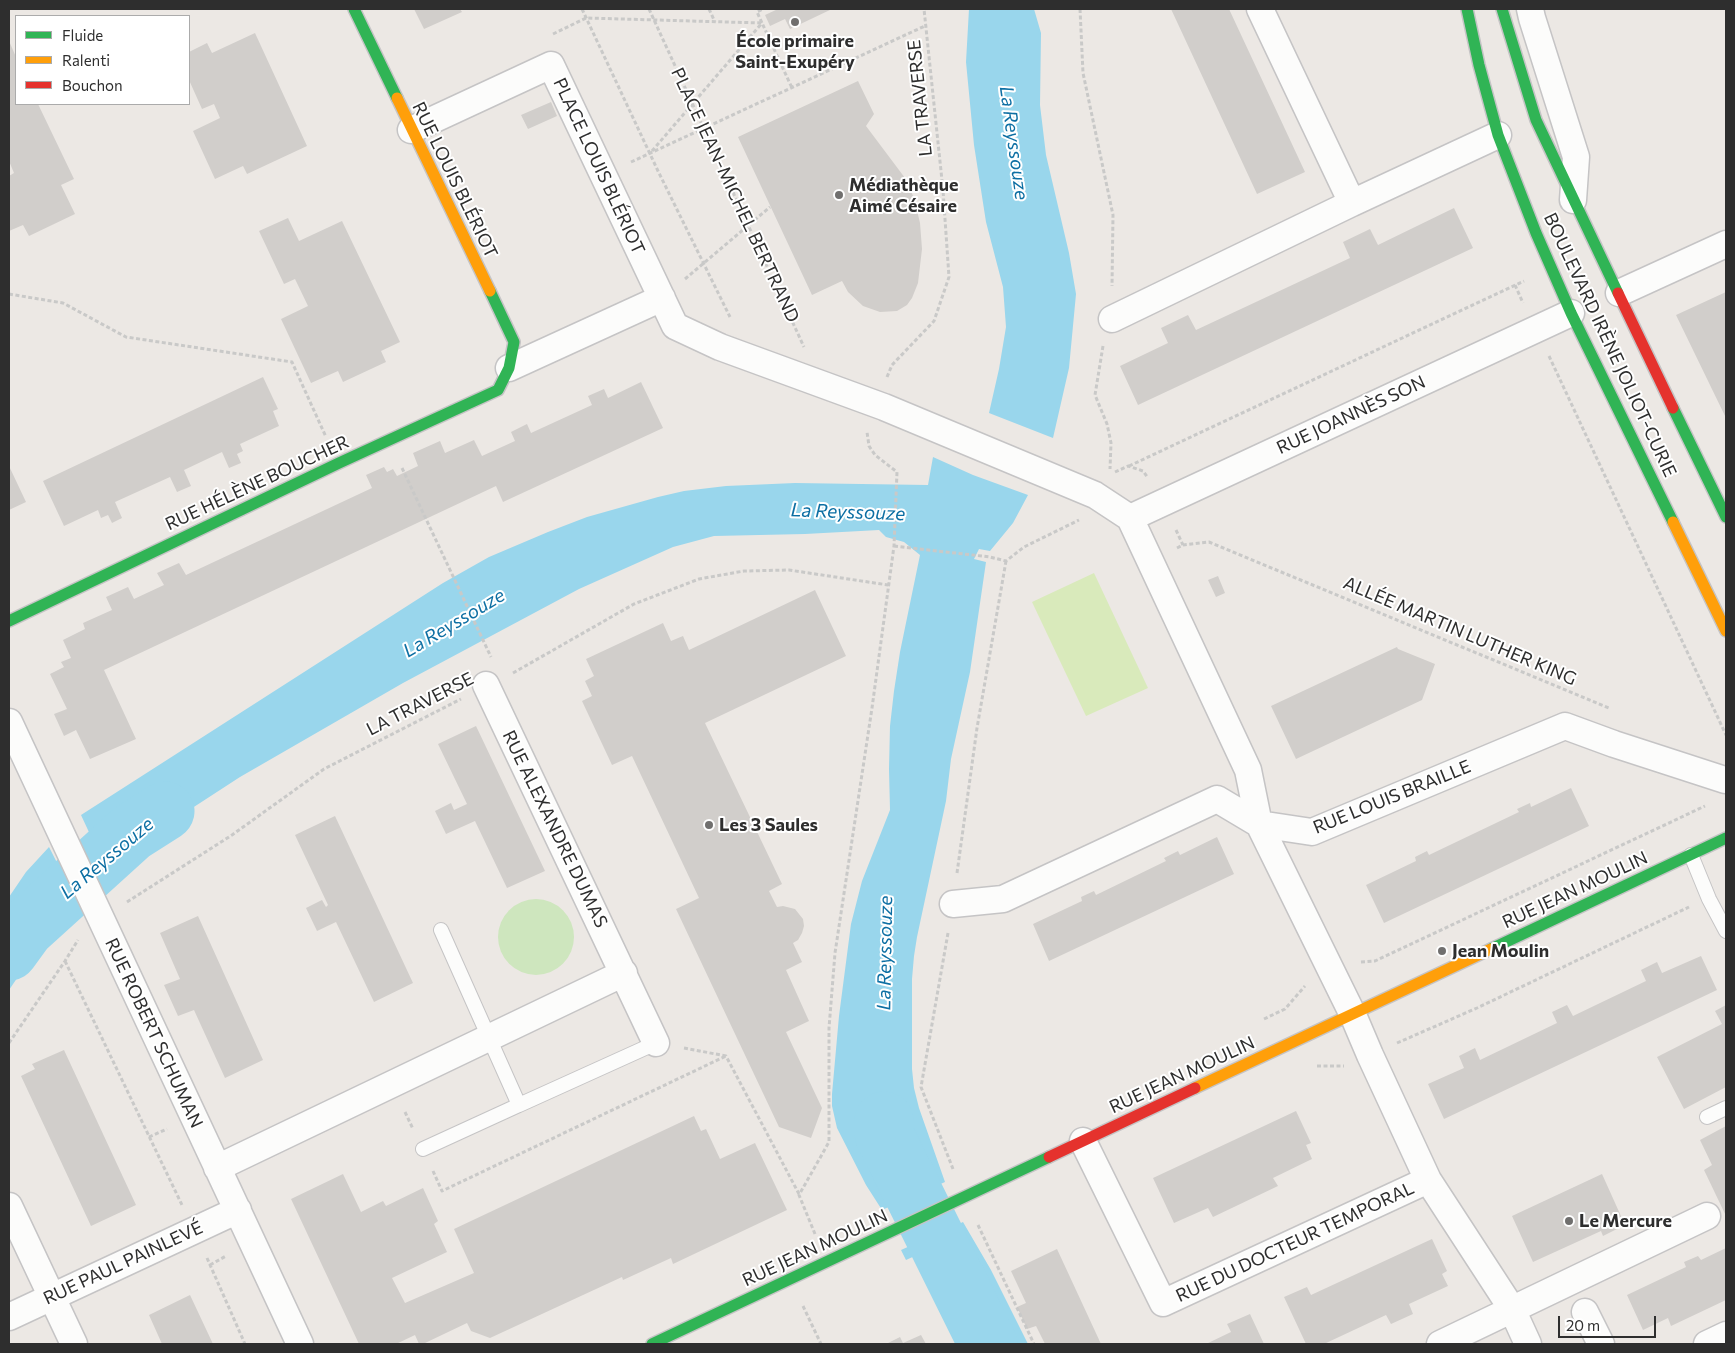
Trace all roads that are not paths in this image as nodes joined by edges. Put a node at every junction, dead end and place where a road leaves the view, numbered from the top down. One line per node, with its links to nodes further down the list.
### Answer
1 (354, 9): 6 (street, RUE LOUIS BLÉRIOT)
2 (1467, 9): 7 (street, BOULEVARD IRÈNE JOLIOT-CURIE)
3 (1502, 9): 8 (street, BOULEVARD IRÈNE JOLIOT-CURIE)
4 (1530, 9): 8 (street)
5 (1261, 10): 9 (street)
6 (411, 130): 12 (street, PLACE LOUIS BLÉRIOT); 15 (street, RUE LOUIS BLÉRIOT)
7 (1498, 135): 9 (street); 13 (street, BOULEVARD IRÈNE JOLIOT-CURIE)
8 (1573, 200): 11 (street, BOULEVARD IRÈNE JOLIOT-CURIE)
9 (1352, 202): 14 (street)
10 (1726, 244): 11 (street)
11 (1619, 293): 16 (street, BOULEVARD IRÈNE JOLIOT-CURIE)
12 (662, 298): 15 (street); 17 (street, PLACE LOUIS BLÉRIOT)
13 (1571, 314): 17 (street, RUE JOANNÈS SON); 19 (street, BOULEVARD IRÈNE JOLIOT-CURIE)
14 (1112, 319)
15 (510, 368): 18 (street, RUE HÉLÈNE BOUCHER)
16 (1726, 517)
17 (1130, 518): 23 (street)
18 (9, 621)
19 (1726, 631)
20 (486, 685): 29 (street, RUE ALEXANDRE DUMAS)
21 (9, 722): 38 (street, RUE ROBERT SCHUMAN)
22 (1725, 780): 23 (street, RUE LOUIS BRAILLE)
23 (1259, 824): 26 (street, RUE LOUIS BRAILLE); 30 (street)
24 (1726, 838): 25 (street, RUE JEAN MOULIN)
25 (1691, 855): 28 (lane); 30 (street, RUE JEAN MOULIN)
26 (952, 904)
27 (441, 930): 31 (lane)
28 (1726, 931)
29 (624, 973): 31 (street); 32 (street, RUE ALEXANDRE DUMAS)
30 (1353, 1015): 36 (street, RUE JEAN MOULIN); 39 (street)
31 (488, 1038): 33 (lane); 38 (street)
32 (656, 1043): 33 (lane)
33 (519, 1105): 37 (lane)
34 (1726, 1108): 35 (lane)
35 (1707, 1117)
36 (1083, 1141): 39 (street, RUE DU DOCTEUR TEMPORAL); 50 (street, RUE JEAN MOULIN)
37 (423, 1149)
38 (217, 1168): 41 (street, RUE ROBERT SCHUMAN)
39 (1428, 1180): 44 (street)
40 (9, 1206): 43 (street)
41 (238, 1210): 43 (street, RUE PAUL PAINLEVÉ); 49 (street, RUE ROBERT SCHUMAN)
42 (1707, 1216): 44 (street)
43 (51, 1297): 46 (street, RUE PAUL PAINLEVÉ); 48 (street)
44 (1512, 1309): 51 (street); 52 (street)
45 (1585, 1312): 53 (street)
46 (9, 1317)
47 (1726, 1335): 54 (street)
48 (74, 1344)
49 (300, 1344)
50 (652, 1344)
51 (1440, 1344)
52 (1528, 1344)
53 (1600, 1344)
54 (1707, 1344)

